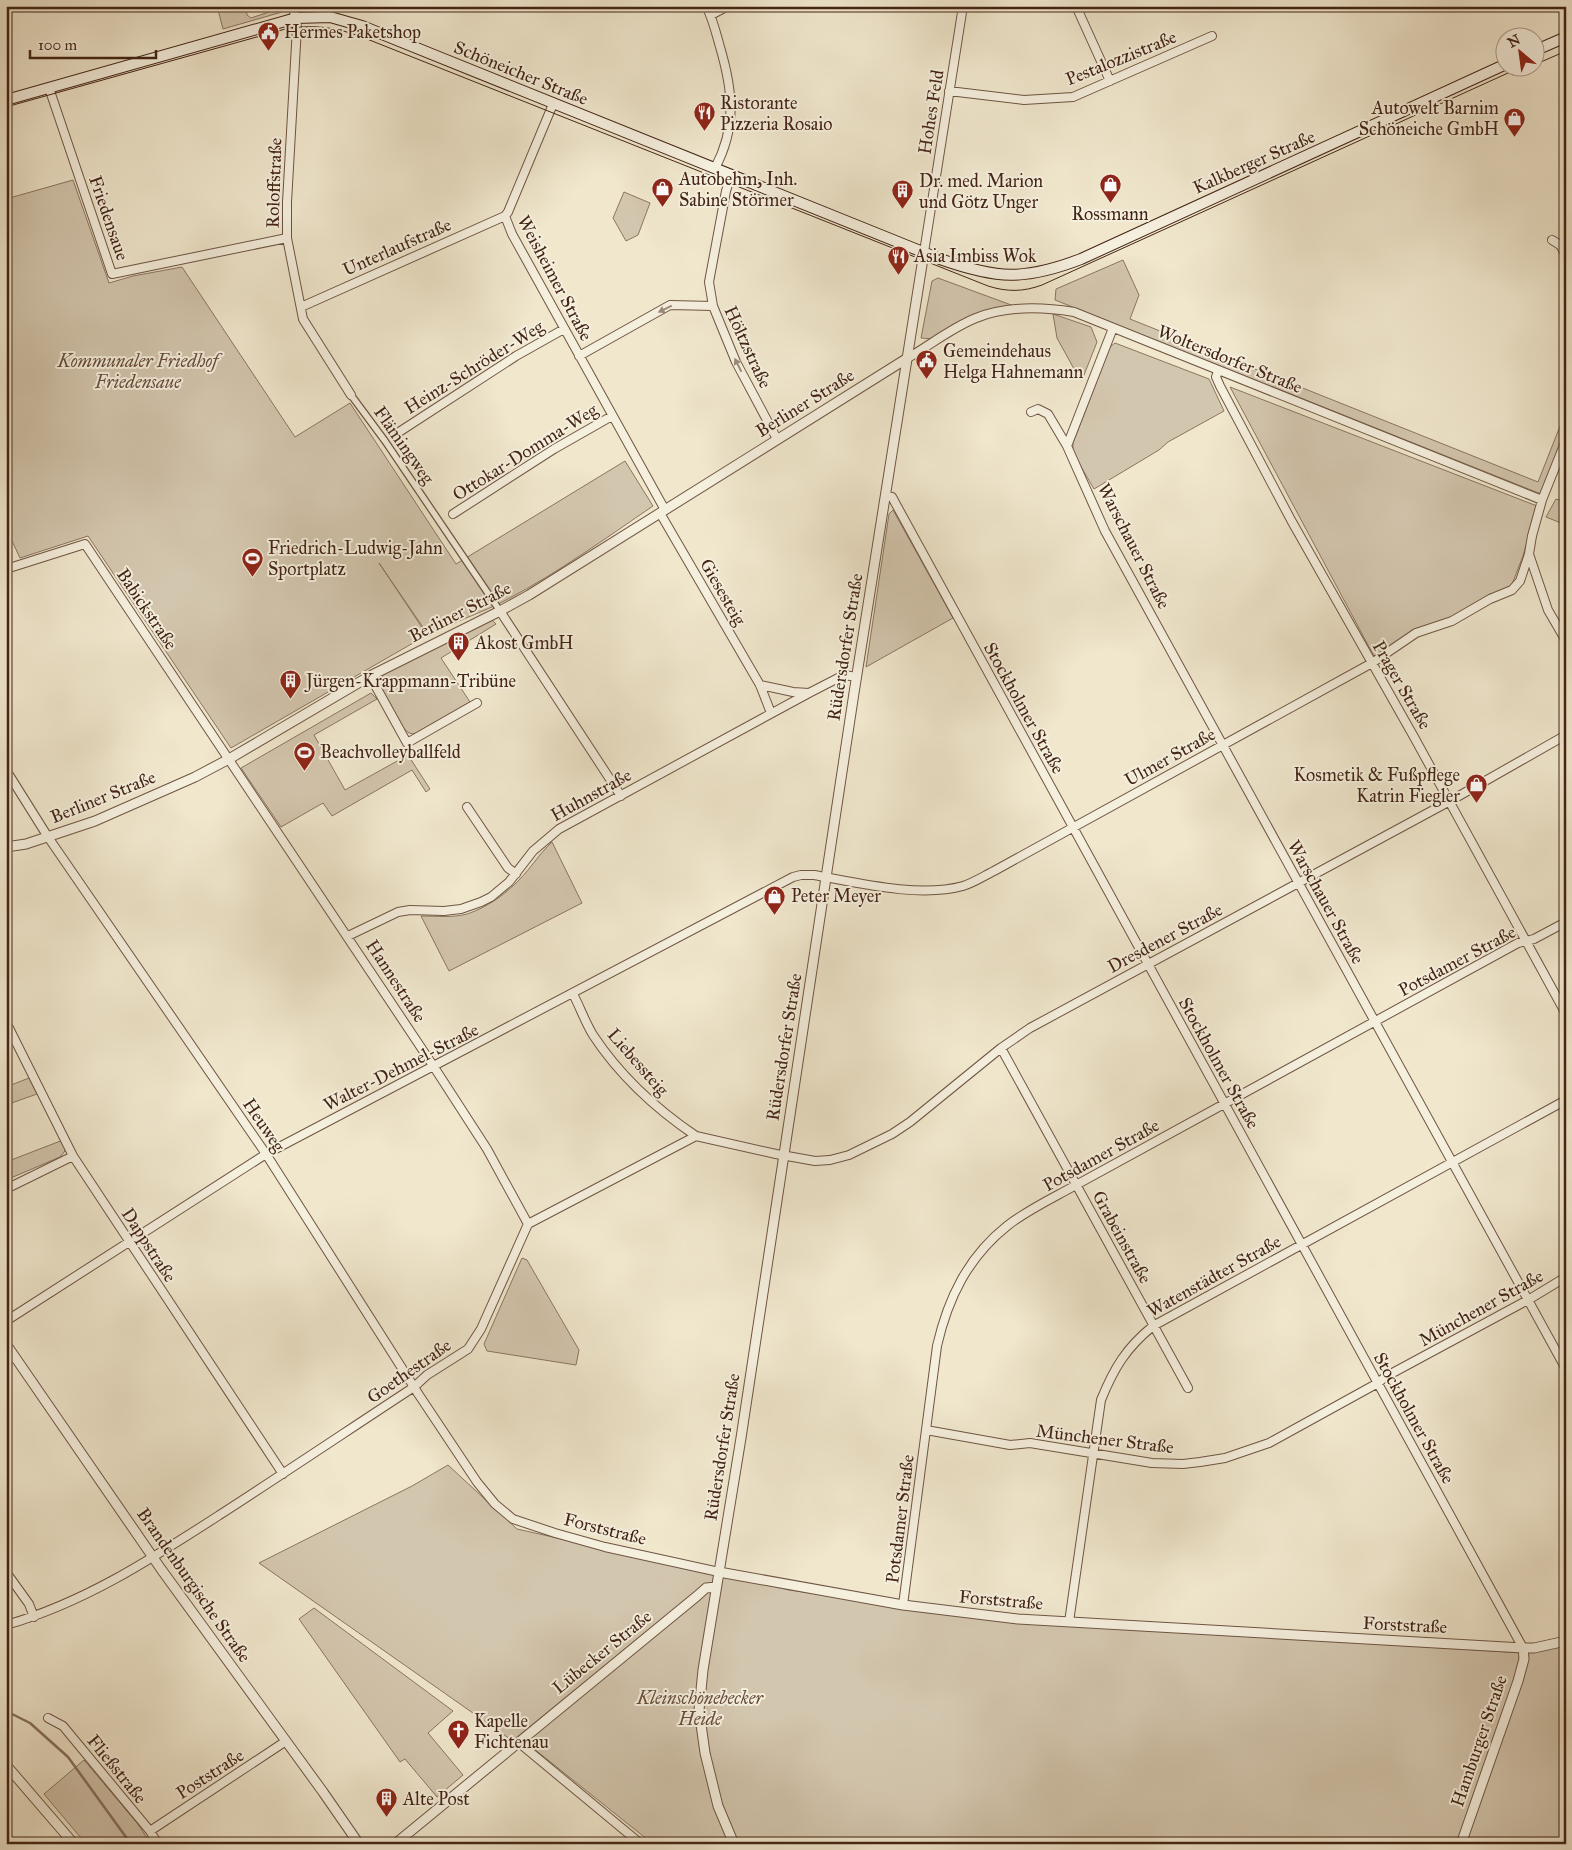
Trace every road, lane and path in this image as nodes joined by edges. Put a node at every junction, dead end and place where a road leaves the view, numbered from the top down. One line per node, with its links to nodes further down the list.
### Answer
1 (293, 6): 7 (street, Roloffstraße)
2 (706, 6): 6 (street)
3 (728, 6): 6 (street)
4 (963, 6): 14 (street, Hohes Feld)
5 (1076, 6): 12 (street)
6 (710, 15): 17 (street)
7 (296, 18): 13 (main road, Schöneicher Straße); 16 (main road, Schöneicher Straße); 20 (street, Roloffstraße)
8 (1212, 36): 12 (street, Pestalozzistraße)
9 (1566, 37): 10 (main road)
10 (1544, 47)
11 (1494, 70): 24 (main road, Kalkberger Straße)
12 (1110, 81): 14 (street, Pestalozzistraße)
13 (49, 88): 15 (main road, Schöneicher Straße); 20 (street, Friedensaue)
14 (949, 91): 22 (street, Hohes Feld)
15 (6, 100)
16 (554, 104): 17 (main road, Schöneicher Straße); 19 (street, Weisheimer Straße)
17 (715, 168): 18 (main road, Schöneicher Straße)
18 (731, 175): 22 (main road, Schöneicher Straße); 25 (street, Höltzstraße)
19 (505, 216): 26 (street, Unterlaufstraße); 28 (street, Weisheimer Straße)
20 (287, 238): 26 (street, Roloffstraße)
21 (1552, 240): 23 (street)
22 (924, 252): 24 (main road, Schöneicher Straße); 30 (street, Rüdersdorfer Straße)
23 (1566, 255)
24 (1013, 276)
25 (712, 306): 29 (street, Weisheimer Straße, one-way to 29); 36 (street, Höltzstraße, one-way to 25)
26 (301, 307): 32 (street, Roloffstraße)
27 (1113, 328): 30 (street, Woltersdorfer Straße); 31 (street, Woltersdorfer Straße); 38 (street)
28 (564, 329): 29 (street, Weisheimer Straße); 35 (street, Heinz-Schröder-Weg)
29 (579, 356): 34 (street, Weisheimer Straße)
30 (906, 359): 36 (street, Berliner Straße); 39 (street, Rüdersdorfer Straße)
31 (1218, 371): 40 (street, Woltersdorfer Straße); 47 (street, Prager Straße)
32 (351, 395): 45 (street, Flämingweg)
33 (1031, 412): 38 (street, Warschauer Straße)
34 (612, 416): 41 (street, Weisheimer Straße); 42 (street, Ottokar-Domma-Weg)
35 (399, 432)
36 (777, 439): 41 (street, Berliner Straße)
37 (1566, 440): 40 (street)
38 (1067, 446): 55 (street, Warschauer Straße)
39 (886, 496): 49 (street, Rüdersdorfer Straße); 61 (street, Stockholmer Straße)
40 (1542, 500): 43 (street)
41 (662, 512): 45 (street, Berliner Straße); 50 (street, Giesesteig)
42 (453, 514)
43 (1530, 554): 46 (street); 47 (street, Ulmer Straße)
44 (6, 569): 56 (street, Babickstraße)
45 (500, 611): 48 (street, Berliner Straße); 58 (street)
46 (1566, 641)
47 (1372, 663): 55 (street, Ulmer Straße); 59 (street, Prager Straße)
48 (370, 676): 52 (street); 56 (street, Berliner Straße)
49 (856, 677): 51 (street, Huhnstraße); 65 (street, Rüdersdorfer Straße)
50 (760, 685): 51 (street); 53 (street, Giesesteig)
51 (809, 693): 53 (street, Huhnstraße)
52 (477, 702)
53 (771, 713): 58 (street, Huhnstraße)
54 (1566, 735): 59 (street, Dresdener Straße)
55 (1223, 744): 61 (street, Ulmer Straße); 66 (street, Warschauer Straße)
56 (229, 759): 62 (street, Berliner Straße); 68 (street, Hannestraße)
57 (6, 770): 62 (street, Heuweg)
58 (621, 796): 64 (street, Huhnstraße)
59 (1450, 800): 66 (street, Dresdener Straße); 69 (street, Prager Straße)
60 (468, 807): 64 (street)
61 (1073, 827): 65 (street, Ulmer Straße); 70 (street, Stockholmer Straße)
62 (48, 837): 63 (street, Berliner Straße); 80 (street, Heuweg)
63 (6, 847)
64 (516, 874): 68 (street, Huhnstraße)
65 (826, 877): 71 (street, Walter-Dehmel-Straße); 82 (street, Rüdersdorfer Straße)
66 (1298, 882): 70 (street, Dresdener Straße); 74 (street, Warschauer Straße)
67 (1566, 922): 69 (street, Potsdamer Straße)
68 (348, 936): 76 (street, Hannestraße)
69 (1526, 941): 72 (street, Prager Straße); 74 (street, Potsdamer Straße)
70 (1148, 964): 75 (street, Dresdener Straße); 78 (street, Stockholmer Straße)
71 (573, 994): 76 (street, Walter-Dehmel-Straße); 79 (street, Liebessteig)
72 (1566, 1014)
73 (6, 1022): 81 (street, Dappstraße)
74 (1376, 1022): 78 (street, Potsdamer Straße); 83 (street, Warschauer Straße)
75 (1000, 1048): 82 (street, Dresdener Straße); 84 (street, Grabeinstraße)
76 (434, 1067): 80 (street, Walter-Dehmel-Straße); 86 (street, Hannestraße)
77 (1566, 1100): 83 (street, Watenstädter Straße)
78 (1225, 1105): 84 (street, Potsdamer Straße); 88 (street, Stockholmer Straße)
79 (696, 1136): 82 (street); 86 (street)
80 (266, 1154): 87 (street, Walter-Dehmel-Straße); 96 (street, Heuweg)
81 (73, 1156): 85 (street); 87 (street, Dappstraße)
82 (784, 1156): 104 (street, Rüdersdorfer Straße)
83 (1452, 1162): 88 (street, Watenstädter Straße); 90 (street, Warschauer Straße)
84 (1076, 1185): 92 (street, Grabeinstraße); 98 (street, Potsdamer Straße)
85 (6, 1189)
86 (528, 1224): 96 (street, Goethestraße)
87 (129, 1242): 91 (street, Walter-Dehmel-Straße); 100 (street, Dappstraße)
88 (1302, 1244): 92 (street, Watenstädter Straße); 95 (street, Stockholmer Straße)
89 (1566, 1277): 90 (street, Münchener Straße)
90 (1528, 1300): 94 (street, Warschauer Straße); 95 (street, Münchener Straße)
91 (6, 1321)
92 (1153, 1326): 97 (street, Grabeinstraße); 99 (street, Watenstädter Straße)
93 (6, 1344): 102 (street, Brandenburgische Straße)
94 (1566, 1369)
95 (1378, 1383): 99 (street, Münchener Straße); 111 (street, Stockholmer Straße)
96 (414, 1387): 100 (street, Goethestraße); 101 (street, Heuweg)
97 (1188, 1388)
98 (926, 1430): 99 (street, Münchener Straße); 106 (street, Potsdamer Straße)
99 (1094, 1454): 108 (street, Watenstädter Straße)
100 (283, 1474): 102 (street, Goethestraße)
101 (492, 1501): 104 (street, Forststraße)
102 (153, 1558): 107 (street, Goethestraße); 113 (street, Brandenburgische Straße)
103 (6, 1572): 107 (street)
104 (719, 1572): 105 (street, Rüdersdorfer Straße); 106 (street, Forststraße)
105 (716, 1587): 114 (street, Lübecker Straße); 122 (street, Rüdersdorfer Straße)
106 (904, 1605): 108 (street, Forststraße)
107 (34, 1617): 109 (street, Goethestraße)
108 (1069, 1622): 111 (street, Forststraße)
109 (6, 1625)
110 (1566, 1641): 111 (street, Forststraße)
111 (1523, 1648): 123 (street, Hamburger Straße)
112 (48, 1718): 116 (street, Fließstraße)
113 (286, 1741): 116 (street, Poststraße); 119 (street, Brandenburgische Straße)
114 (518, 1742): 120 (street, Lübecker Straße); 121 (street)
115 (6, 1765): 117 (street)
116 (150, 1831): 118 (street, Fließstraße)
117 (74, 1844)
118 (158, 1844)
119 (358, 1844)
120 (395, 1844)
121 (641, 1844)
122 (734, 1844)
123 (1462, 1844)

